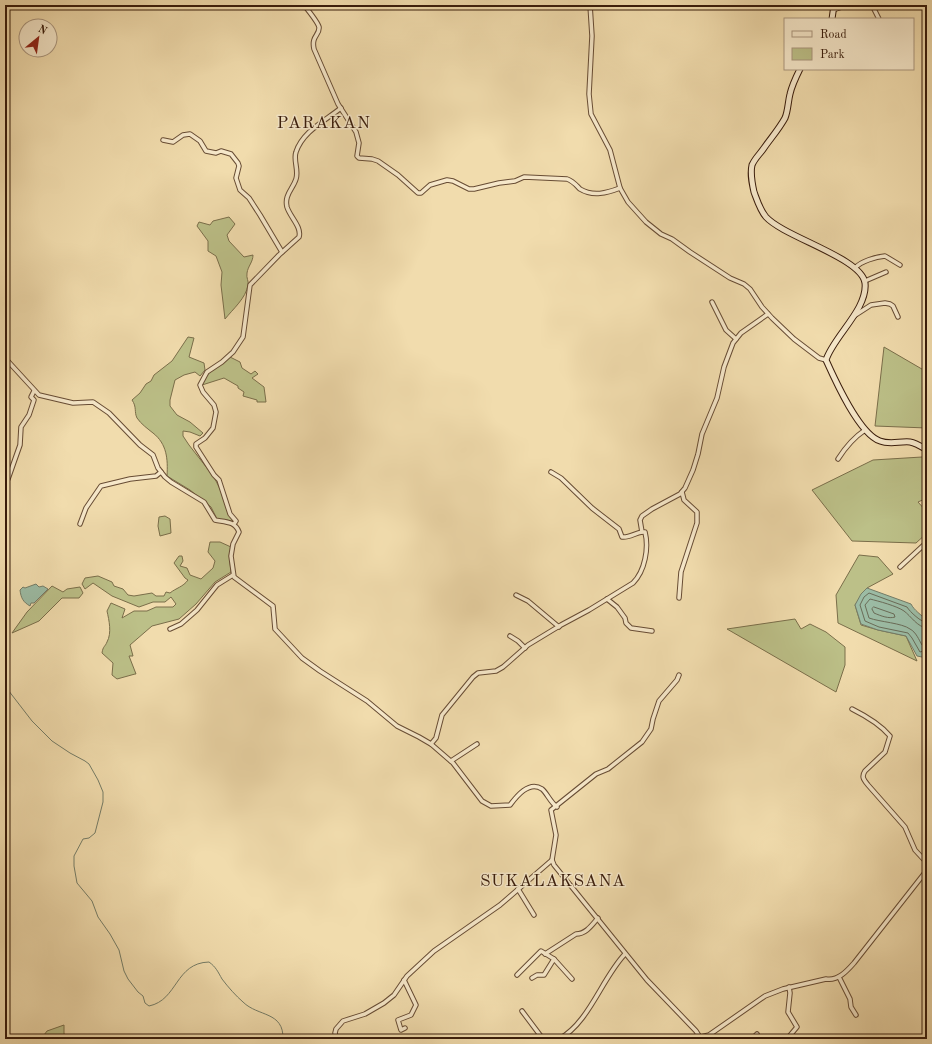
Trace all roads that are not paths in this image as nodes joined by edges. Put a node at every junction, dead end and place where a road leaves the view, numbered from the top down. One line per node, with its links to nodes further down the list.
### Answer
1 (304, 5): 9 (street)
2 (590, 5): 11 (street)
3 (844, 5): 5 (street)
4 (872, 5): 7 (street)
5 (834, 8): 6 (main road)
6 (832, 18)
7 (879, 18)
8 (800, 70): 14 (main road)
9 (341, 108): 11 (street); 12 (street)
10 (163, 140): 12 (street)
11 (620, 188): 18 (street)
12 (282, 252): 33 (street)
13 (900, 265): 14 (street)
14 (855, 268): 16 (main road)
15 (886, 272): 16 (street)
16 (865, 281): 19 (main road)
17 (712, 302): 21 (street)
18 (768, 314): 21 (street); 23 (street)
19 (853, 316): 20 (street); 23 (main road)
20 (898, 317)
21 (736, 338): 31 (street)
22 (5, 358): 24 (street)
23 (826, 360): 25 (main road)
24 (34, 391): 28 (street); 30 (street)
25 (865, 430): 26 (main road); 27 (street)
26 (927, 450)
27 (838, 459)
28 (161, 472): 32 (street); 33 (street)
29 (551, 472): 34 (street)
30 (8, 479)
31 (682, 492): 34 (street); 39 (street)
32 (80, 524)
33 (234, 524): 37 (street)
34 (642, 532): 40 (street)
35 (927, 542): 36 (street)
36 (900, 567)
37 (233, 575): 42 (street); 48 (street)
38 (516, 595): 41 (street)
39 (679, 598)
40 (607, 599): 41 (street); 43 (street)
41 (559, 627): 45 (street)
42 (170, 629)
43 (652, 631)
44 (510, 636): 45 (street)
45 (525, 648): 48 (street)
46 (679, 675): 51 (street)
47 (852, 709): 53 (street)
48 (431, 744): 50 (street)
49 (477, 744): 50 (street)
50 (451, 761): 51 (street)
51 (557, 807): 52 (street)
52 (552, 860): 55 (street); 57 (street)
53 (927, 863)
54 (927, 870): 62 (street)
55 (518, 889): 56 (street); 65 (street)
56 (534, 914)
57 (598, 918): 58 (street); 59 (street)
58 (545, 954): 60 (street); 61 (street)
59 (625, 954): 71 (street); 74 (street)
60 (554, 959): 63 (street); 64 (street)
61 (517, 975)
62 (839, 976): 66 (street); 68 (street)
63 (532, 978)
64 (572, 979)
65 (404, 980): 69 (street); 72 (street)
66 (789, 987): 71 (street); 76 (street)
67 (522, 1011): 73 (street)
68 (856, 1015)
69 (405, 1028)
70 (757, 1034): 75 (street)
71 (701, 1038)
72 (337, 1039)
73 (543, 1039)
74 (559, 1039)
75 (752, 1039)
76 (787, 1039)

